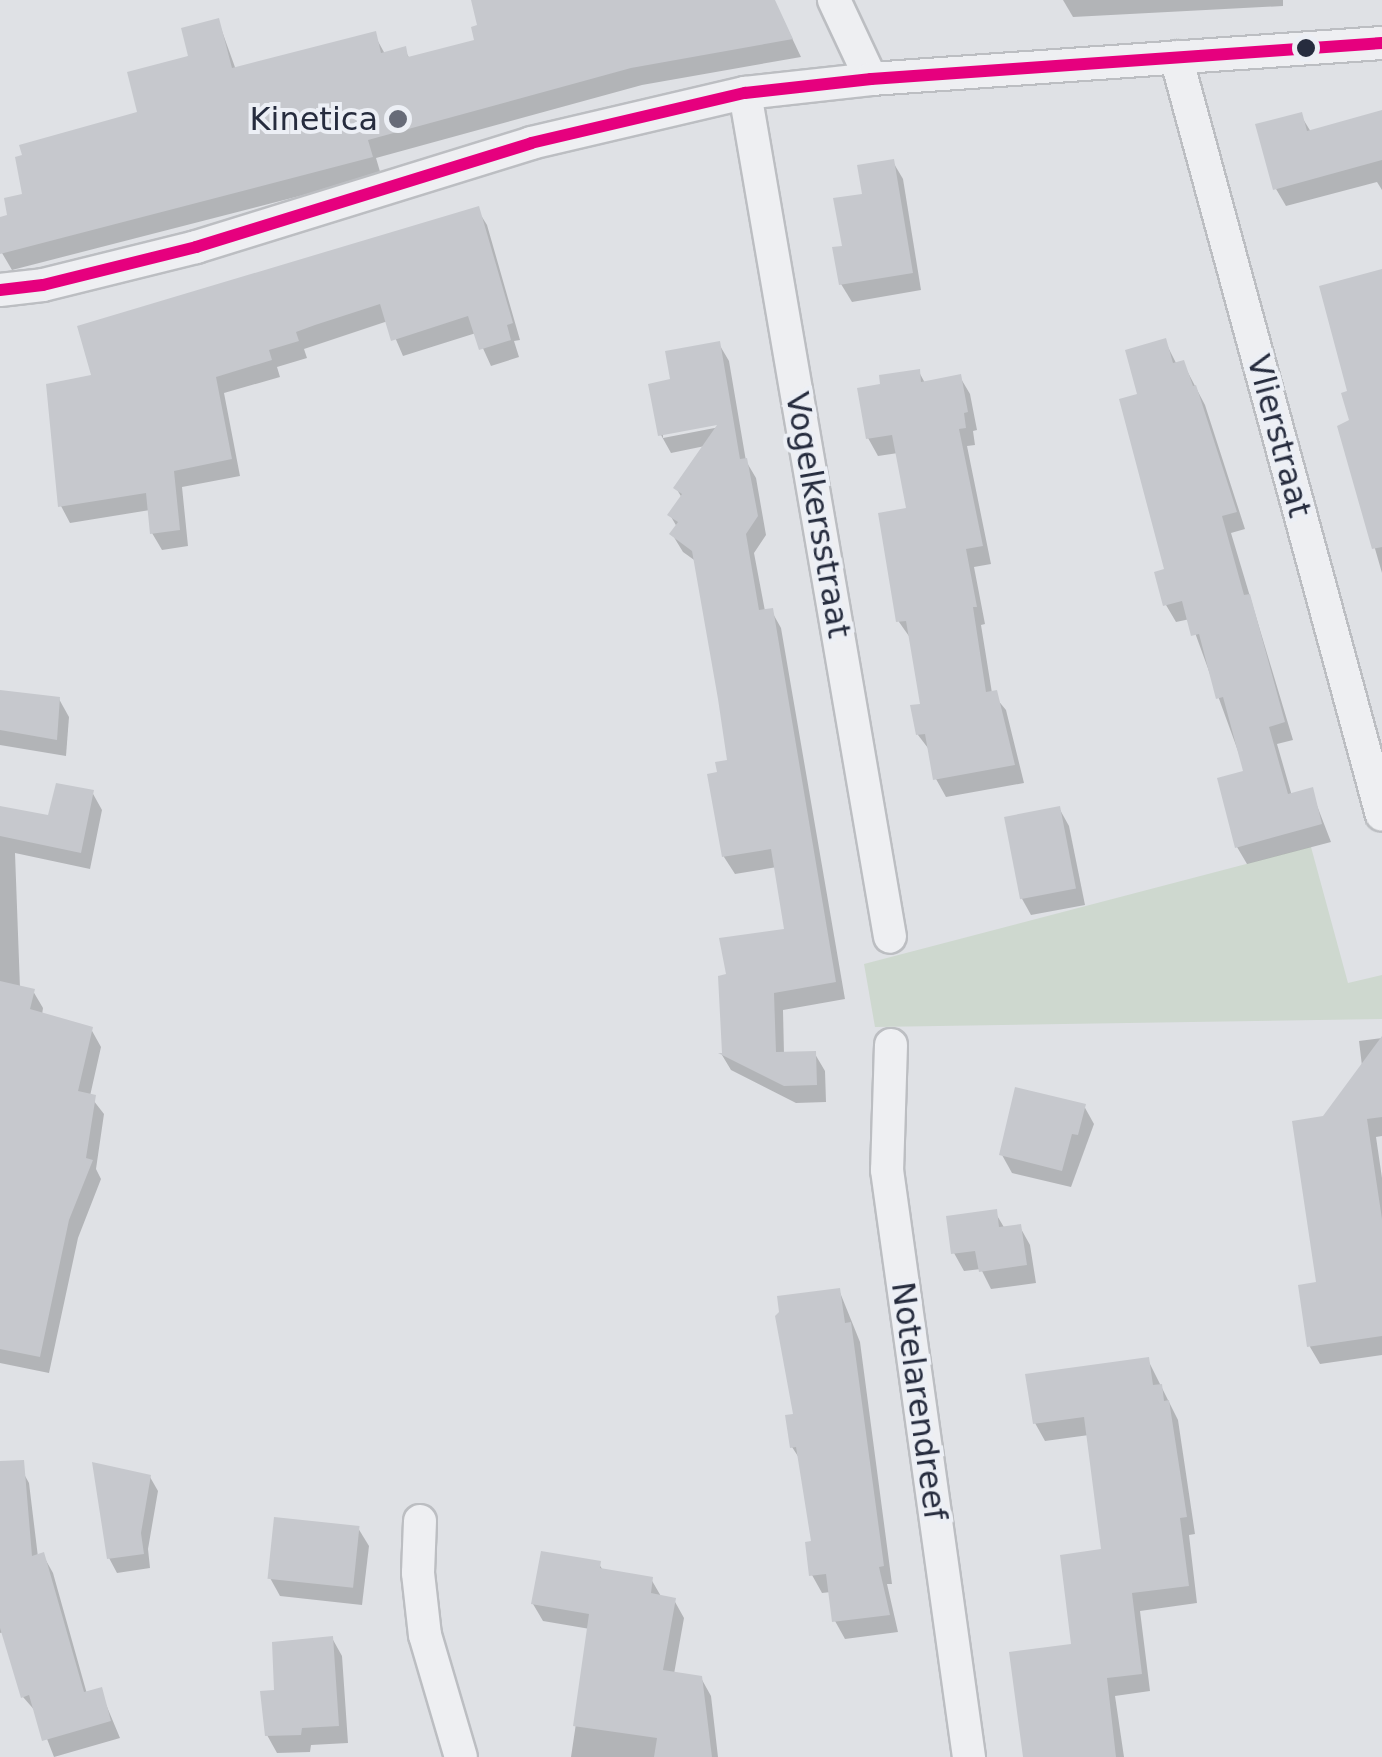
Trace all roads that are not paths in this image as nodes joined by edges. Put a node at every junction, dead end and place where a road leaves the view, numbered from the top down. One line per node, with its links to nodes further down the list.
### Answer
1 (834, 0): 4 (street)
2 (1382, 43): 3 (street)
3 (1176, 57): 4 (street); 7 (street, Vlierstraat)
4 (872, 79): 5 (street)
5 (746, 93): 6 (street); 8 (street, Vogelkersstraat)
6 (0, 290)
7 (1382, 815)
8 (890, 937)
9 (891, 1045): 12 (street, Notelarendreef)
10 (420, 1521): 11 (street)
11 (462, 1757)
12 (969, 1757)

